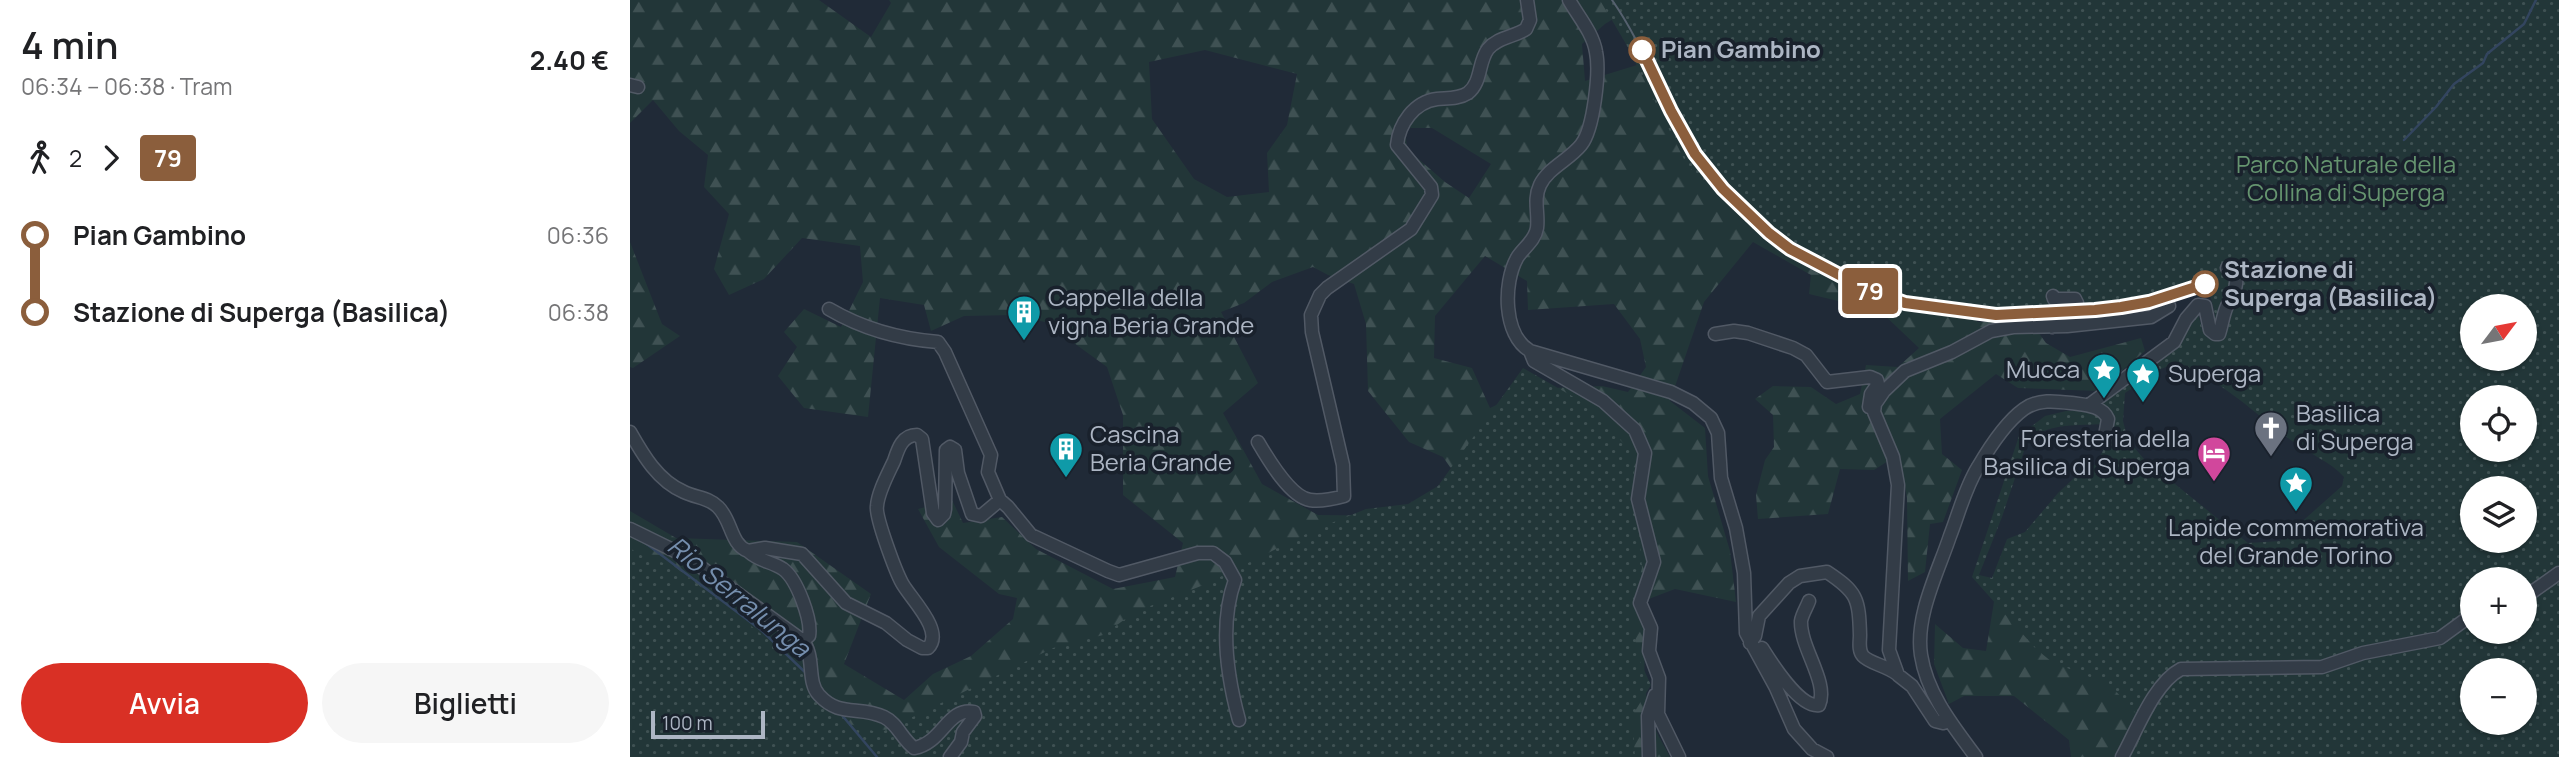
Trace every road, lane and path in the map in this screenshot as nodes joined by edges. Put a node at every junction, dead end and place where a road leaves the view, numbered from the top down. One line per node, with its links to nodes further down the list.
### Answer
1 (1527, 0): 14 (street)
2 (1569, 0): 9 (street)
3 (2227, 268): 10 (street)
4 (2053, 296): 7 (street)
5 (2169, 306): 7 (street)
6 (829, 309): 15 (street)
7 (2052, 327): 11 (street)
8 (1716, 334): 11 (street)
9 (1530, 351): 22 (street); 25 (street)
10 (2094, 401): 13 (street); 27 (street)
11 (1874, 412): 24 (street)
12 (630, 432): 17 (street)
13 (2104, 441)
14 (1258, 442)
15 (1000, 500): 17 (street); 26 (street)
16 (630, 529): 23 (street)
17 (748, 551): 23 (street)
18 (2559, 573): 19 (street)
19 (2537, 589)
20 (1809, 601): 22 (street)
21 (2460, 623): 33 (street)
22 (1753, 639): 24 (street); 31 (street)
23 (802, 640): 28 (street)
24 (1898, 675): 27 (street)
25 (1659, 678): 29 (street); 30 (street)
26 (1239, 720)
27 (1950, 721): 32 (street)
28 (950, 757)
29 (1648, 757)
30 (1679, 757)
31 (1828, 757)
32 (1976, 757)
33 (2122, 757)

